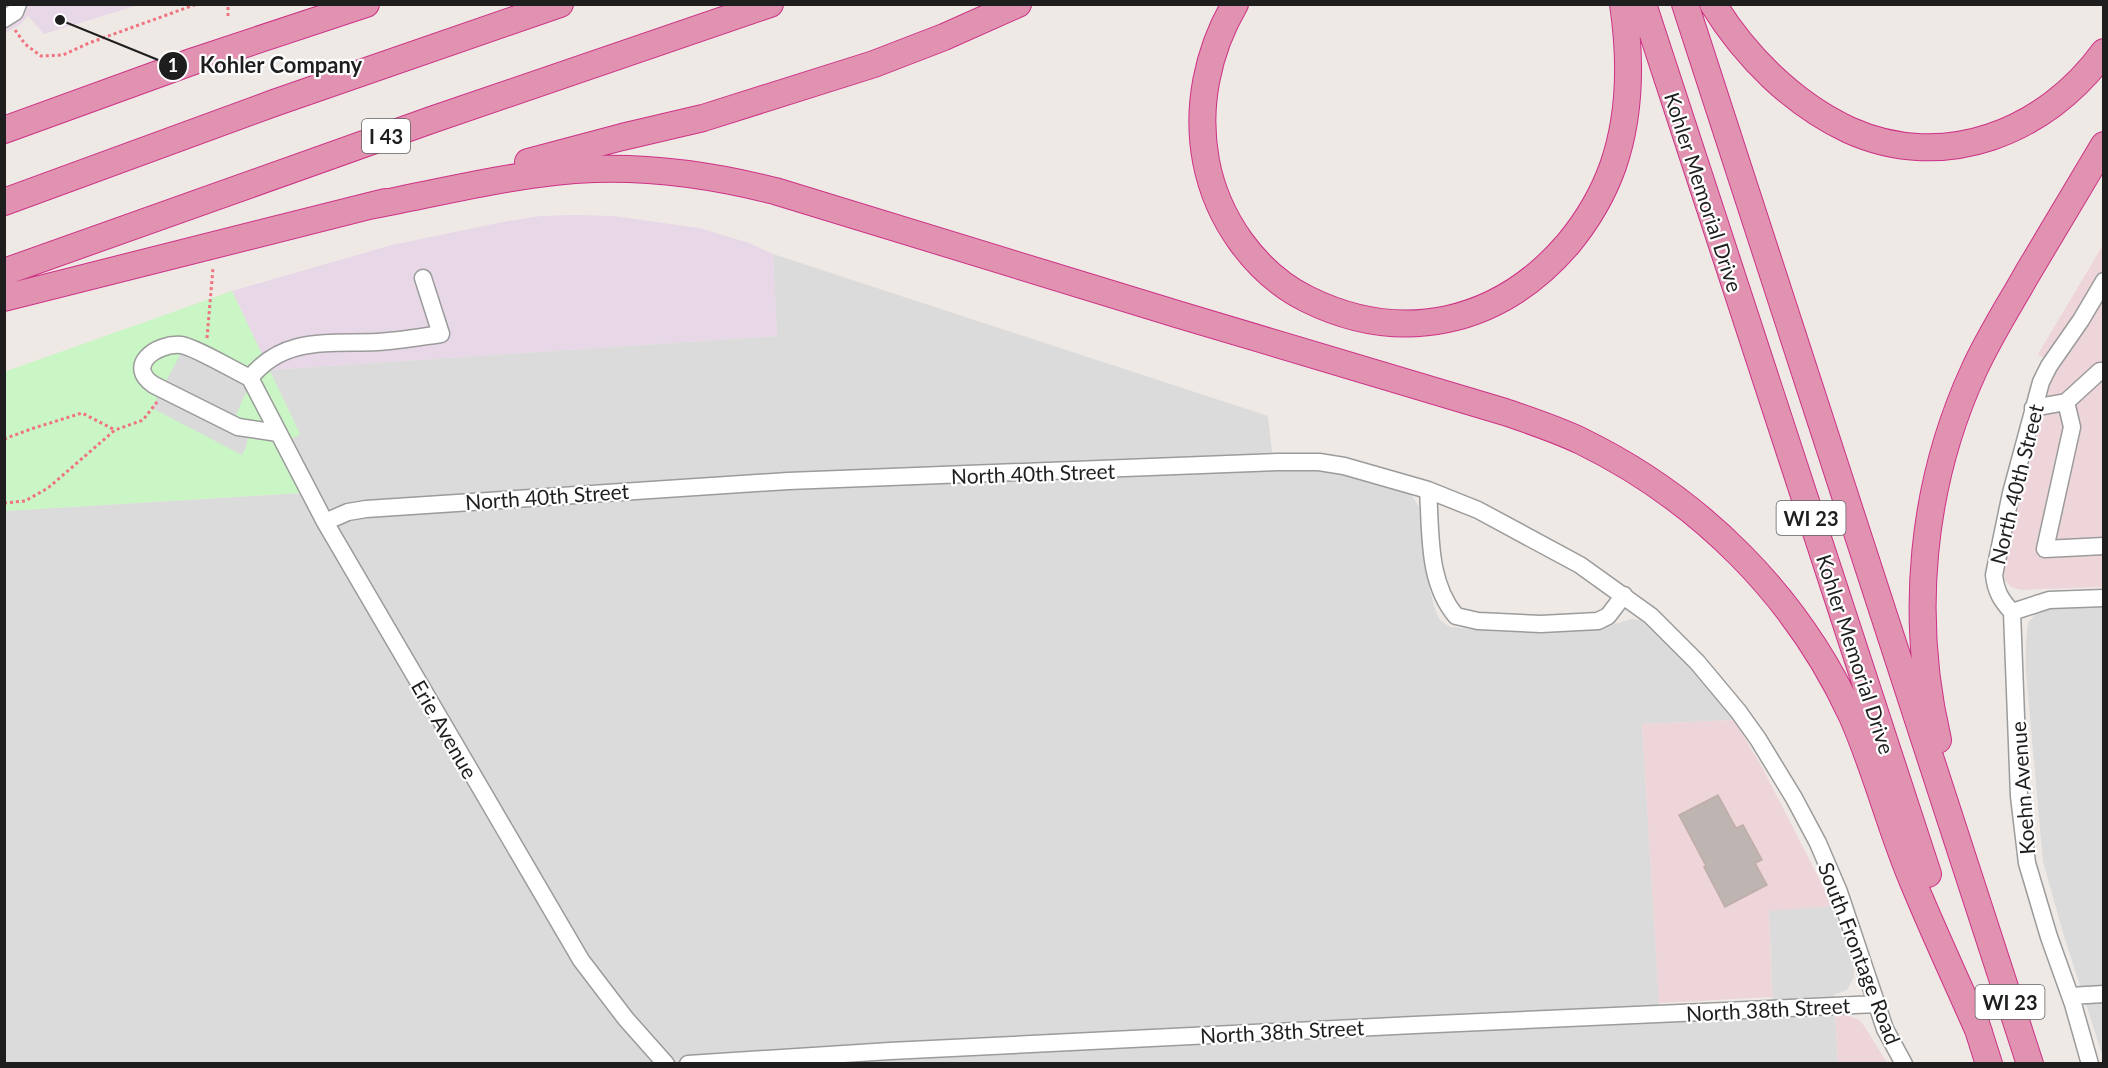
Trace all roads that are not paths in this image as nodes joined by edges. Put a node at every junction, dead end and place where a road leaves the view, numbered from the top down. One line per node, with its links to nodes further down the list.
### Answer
1 (18, 4): 11 (street)
2 (560, 4): 15 (highway)
3 (770, 4): 17 (highway, I 43)
4 (1018, 4): 16 (highway)
5 (1235, 4): 6 (highway)
6 (1623, 4)
7 (1643, 4): 36 (highway, Kohler Memorial Drive / WI 23)
8 (1684, 4): 32 (highway, Kohler Memorial Drive / WI 23)
9 (1713, 4): 12 (highway)
10 (360, 6): 13 (highway)
11 (5, 19)
12 (2103, 52)
13 (4, 130)
14 (2103, 145): 32 (highway)
15 (4, 202)
16 (369, 206): 20 (highway); 36 (highway)
17 (4, 272)
18 (423, 278): 22 (street)
19 (2103, 281): 24 (street, North 40th Street)
20 (4, 298)
21 (2103, 371): 23 (street)
22 (250, 378): 25 (street, Erie Avenue); 25 (street)
23 (2066, 402): 24 (street); 28 (street)
24 (2033, 408): 31 (street, North 40th Street)
25 (278, 433): 27 (street, Erie Avenue)
26 (1428, 490): 27 (street, North 40th Street); 29 (street, South Frontage Road); 29 (street)
27 (325, 522): 37 (street, Erie Avenue)
28 (2103, 546)
29 (1624, 595): 35 (street, South Frontage Road)
30 (2103, 598): 31 (street)
31 (2012, 612): 34 (street, Koehn Avenue)
32 (1990, 940): 41 (highway, Kohler Memorial Drive / WI 23)
33 (2103, 994): 34 (street)
34 (2070, 996): 42 (street, Koehn Avenue)
35 (1877, 1004): 38 (street, North 38th Street); 39 (street, South Frontage Road)
36 (1979, 1032): 40 (highway, Kohler Memorial Drive / WI 23)
37 (666, 1064)
38 (688, 1064)
39 (1904, 1064)
40 (1989, 1064)
41 (2030, 1064)
42 (2090, 1064)

